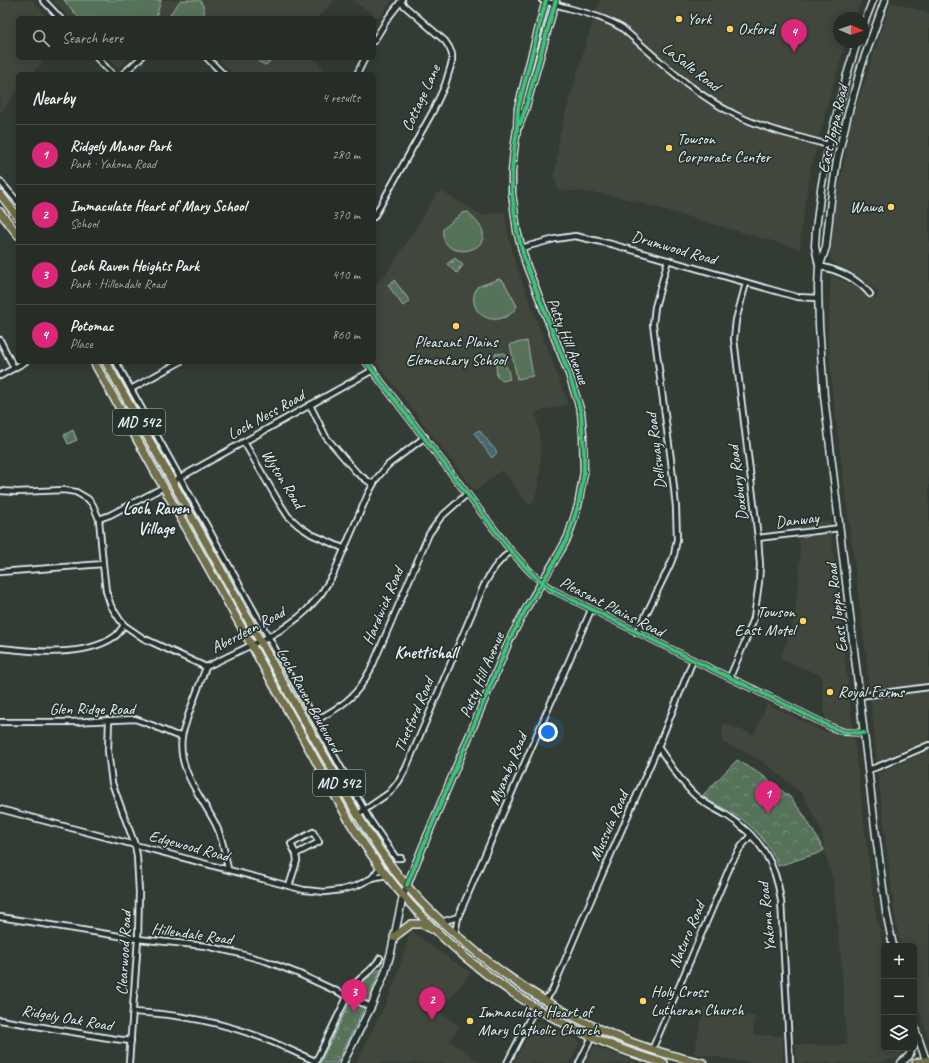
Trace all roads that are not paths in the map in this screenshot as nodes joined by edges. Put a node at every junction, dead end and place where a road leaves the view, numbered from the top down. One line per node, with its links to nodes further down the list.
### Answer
1 (43, 0): 9 (street)
2 (545, 0): 6 (street, LaSalle Road); 21 (main road, Putty Hill Avenue)
3 (873, 0): 7 (main road)
4 (885, 0): 10 (main road, East Joppa Road)
5 (401, 1): 11 (street); 28 (street, Cottage Lane)
6 (555, 2): 21 (main road, Putty Hill Avenue); 22 (street, LaSalle Road)
7 (868, 12)
8 (869, 13): 10 (main road)
9 (58, 16)
10 (878, 17): 23 (main road, East Joppa Road)
11 (376, 38)
12 (855, 48): 22 (main road, East Joppa Road)
13 (99, 60): 17 (street)
14 (139, 60): 18 (street)
15 (209, 60): 19 (street)
16 (364, 60): 20 (street)
17 (110, 72)
18 (126, 72)
19 (221, 72)
20 (358, 72)
21 (517, 130): 31 (main road, Putty Hill Avenue)
22 (829, 145): 23 (main road); 33 (main road, East Joppa Road)
23 (840, 149): 33 (main road, East Joppa Road)
24 (0, 181): 26 (street)
25 (0, 194): 29 (main road)
26 (16, 200)
27 (0, 212): 30 (main road)
28 (376, 213)
29 (16, 214)
30 (16, 232)
31 (521, 248): 32 (street, Drumwood Road); 64 (main road, Putty Hill Avenue)
32 (668, 260): 34 (street, Drumwood Road); 67 (street, Dellsway Road)
33 (819, 266): 35 (street); 36 (main road, East Joppa Road)
34 (746, 283): 36 (street, Drumwood Road); 59 (street, Doxbury Road)
35 (870, 294)
36 (818, 298): 58 (main road, East Joppa Road)
37 (0, 340): 44 (street)
38 (21, 364): 44 (street)
39 (95, 364): 54 (main road, Loch Raven Boulevard / MD 542)
40 (107, 364): 52 (main road, Loch Raven Boulevard / MD 542)
41 (117, 364): 47 (street, Loch Raven Boulevard)
42 (176, 364): 47 (street)
43 (368, 364): 45 (street, Pleasant Plains Road)
44 (14, 368): 46 (street)
45 (373, 370): 48 (street, Loch Ness Road); 49 (street, Pleasant Plains Road)
46 (0, 376)
47 (131, 389): 51 (street, Loch Raven Boulevard)
48 (310, 405): 50 (street, Loch Ness Road); 53 (street)
49 (425, 437): 53 (street, Aberdeen Road); 56 (street, Pleasant Plains Road)
50 (244, 442): 51 (street, Loch Ness Road); 60 (street, Wyton Road)
51 (180, 478): 52 (street, Loch Ness Road); 68 (street, Loch Raven Boulevard)
52 (172, 482): 54 (main road); 69 (main road, Loch Raven Boulevard / MD 542)
53 (373, 484): 60 (street, Aberdeen Road)
54 (164, 487): 57 (street); 70 (main road, Loch Raven Boulevard / MD 542)
55 (0, 491): 57 (street, Aberdeen Road)
56 (468, 494): 61 (street, Pleasant Plains Road); 78 (street, Hardwick Road)
57 (99, 519): 62 (street, Aberdeen Road)
58 (840, 528): 59 (street, Danway); 76 (main road, East Joppa Road)
59 (758, 538): 74 (street, Doxbury Road)
60 (345, 549): 68 (street, Aberdeen Road)
61 (512, 551): 64 (street, Pleasant Plains Road); 86 (street, Thetford Road)
62 (103, 564): 63 (street); 66 (street, Aberdeen Road)
63 (0, 572)
64 (542, 583): 65 (street, Pleasant Plains Road); 96 (main road, Putty Hill Avenue)
65 (592, 610): 67 (street, Pleasant Plains Road); 100 (street, Myamby Road)
66 (124, 625): 71 (street); 73 (street, Aberdeen Road)
67 (637, 633): 72 (street, Pleasant Plains Road)
68 (268, 637): 69 (street, Aberdeen Road); 78 (street, Loch Raven Boulevard)
69 (260, 640): 70 (street, Aberdeen Road); 87 (main road, Loch Raven Boulevard / MD 542)
70 (251, 645): 73 (street, Aberdeen Road); 92 (main road, Loch Raven Boulevard / MD 542)
71 (0, 648)
72 (693, 660): 74 (street, Pleasant Plains Road); 83 (street, Mussula Road)
73 (206, 667): 81 (street)
74 (730, 678): 80 (street, Pleasant Plains Road)
75 (929, 687): 76 (street)
76 (860, 696): 80 (main road, East Joppa Road)
77 (109, 720): 79 (street, Glen Ridge Road); 81 (street, Glen Ridge Road); 89 (street, Clearwood Road)
78 (315, 721): 86 (street, Loch Raven Boulevard)
79 (0, 722)
80 (864, 733): 84 (main road, East Joppa Road)
81 (182, 736): 93 (street)
82 (929, 745): 84 (street)
83 (658, 747): 88 (street, Yakona Road); 109 (street, Mussula Road)
84 (868, 770): 106 (main road, East Joppa Road)
85 (0, 809): 89 (street, Edgewood Road)
86 (365, 810): 87 (street, Thetford Road); 91 (street, Loch Raven Boulevard)
87 (357, 815): 96 (main road, Loch Raven Boulevard / MD 542)
88 (751, 835): 117 (street, Naturo Road); 127 (street, Yakona Road)
89 (135, 845): 93 (street, Edgewood Road); 105 (street, Clearwood Road)
90 (296, 854): 90 (street); 97 (street)
91 (401, 858)
92 (380, 867): 94 (main road, Loch Raven Boulevard / MD 542); 95 (street)
93 (228, 869): 97 (street, Edgewood Road)
94 (386, 875): 95 (street, Edgewood Road); 98 (main road, Loch Raven Boulevard / MD 542)
95 (372, 878): 97 (street, Edgewood Road)
96 (407, 885): 98 (main road, Putty Hill Avenue); 101 (main road, Loch Raven Boulevard / MD 542)
97 (289, 886)
98 (403, 896): 102 (main road, Loch Raven Boulevard / MD 542); 104 (main road, Putty Hill Avenue)
99 (0, 917): 105 (street, Hillendale Road)
100 (458, 917): 101 (street); 103 (street, Myamby Road)
101 (441, 922): 103 (main road, Loch Raven Boulevard / MD 542)
102 (436, 931): 104 (main road); 111 (main road, Loch Raven Boulevard / MD 542)
103 (455, 934): 109 (main road, Loch Raven Boulevard / MD 542)
104 (394, 937): 110 (main road, Putty Hill Avenue)
105 (138, 939): 108 (street, Hillendale Road); 112 (street, Clearwood Road)
106 (892, 943)
107 (380, 958): 108 (street)
108 (348, 996): 110 (street, Hillendale Road); 119 (street)
109 (545, 1000): 111 (main road); 117 (main road, Loch Raven Boulevard / MD 542)
110 (371, 1007): 122 (main road, Putty Hill Avenue)
111 (538, 1009): 114 (main road, Loch Raven Boulevard / MD 542); 123 (street)
112 (133, 1012): 116 (street, Clearwood Road); 119 (street, Ridgely Oak Road)
113 (0, 1020): 116 (street, Ridgely Oak Road)
114 (592, 1037): 124 (street); 125 (main road, Loch Raven Boulevard / MD 542)
115 (917, 1037): 120 (main road)
116 (131, 1041): 121 (street, Clearwood Road)
117 (652, 1050): 126 (main road, Loch Raven Boulevard / MD 542)
118 (910, 1051): 128 (main road)
119 (315, 1062)
120 (927, 1062): 129 (main road)
121 (129, 1063)
122 (343, 1063)
123 (507, 1063)
124 (579, 1063)
125 (664, 1063)
126 (703, 1063)
127 (790, 1063)
128 (901, 1063)
129 (916, 1063)

